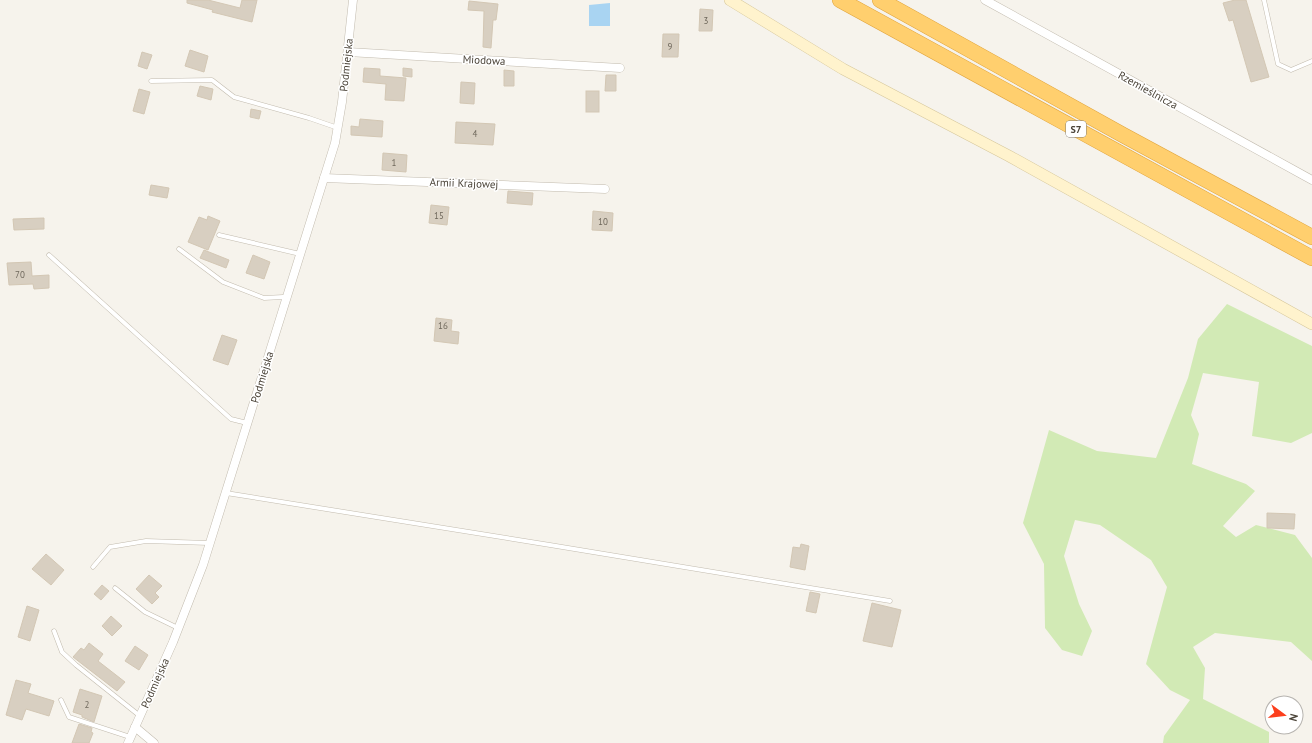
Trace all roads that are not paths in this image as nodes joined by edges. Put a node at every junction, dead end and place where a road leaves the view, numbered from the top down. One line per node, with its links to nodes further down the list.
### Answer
1 (353, 0): 9 (street, Podmiejska)
2 (730, 0): 24 (street)
3 (840, 0): 22 (highway, S7)
4 (880, 0): 8 (highway, S7)
5 (887, 0): 8 (highway)
6 (985, 0): 15 (street, Rzemieślnicza)
7 (1264, 0): 10 (lane)
8 (902, 12): 18 (highway, S7)
9 (348, 52): 11 (street, Miodowa); 13 (street, Podmiejska)
10 (1312, 61)
11 (620, 68)
12 (151, 81): 13 (lane)
13 (338, 128): 14 (street, Podmiejska)
14 (324, 178): 16 (street, Armii Krajowej); 21 (street, Podmiejska)
15 (1312, 180)
16 (605, 189)
17 (219, 235): 21 (lane)
18 (1312, 237)
19 (179, 248): 23 (lane)
20 (49, 254): 25 (lane)
21 (300, 254): 23 (street, Podmiejska)
22 (1312, 258)
23 (286, 298): 25 (street, Podmiejska)
24 (1312, 324)
25 (248, 423): 26 (street, Podmiejska)
26 (226, 493): 27 (street, Podmiejska); 30 (lane)
27 (210, 543): 28 (lane); 31 (street, Podmiejska)
28 (93, 567)
29 (115, 588): 31 (lane)
30 (890, 601)
31 (178, 628): 34 (street, Podmiejska)
32 (54, 631): 34 (lane)
33 (61, 700): 36 (lane)
34 (140, 716): 35 (street, Podmiejska)
35 (135, 727): 36 (street, Podmiejska); 37 (street)
36 (130, 740)
37 (154, 743)

